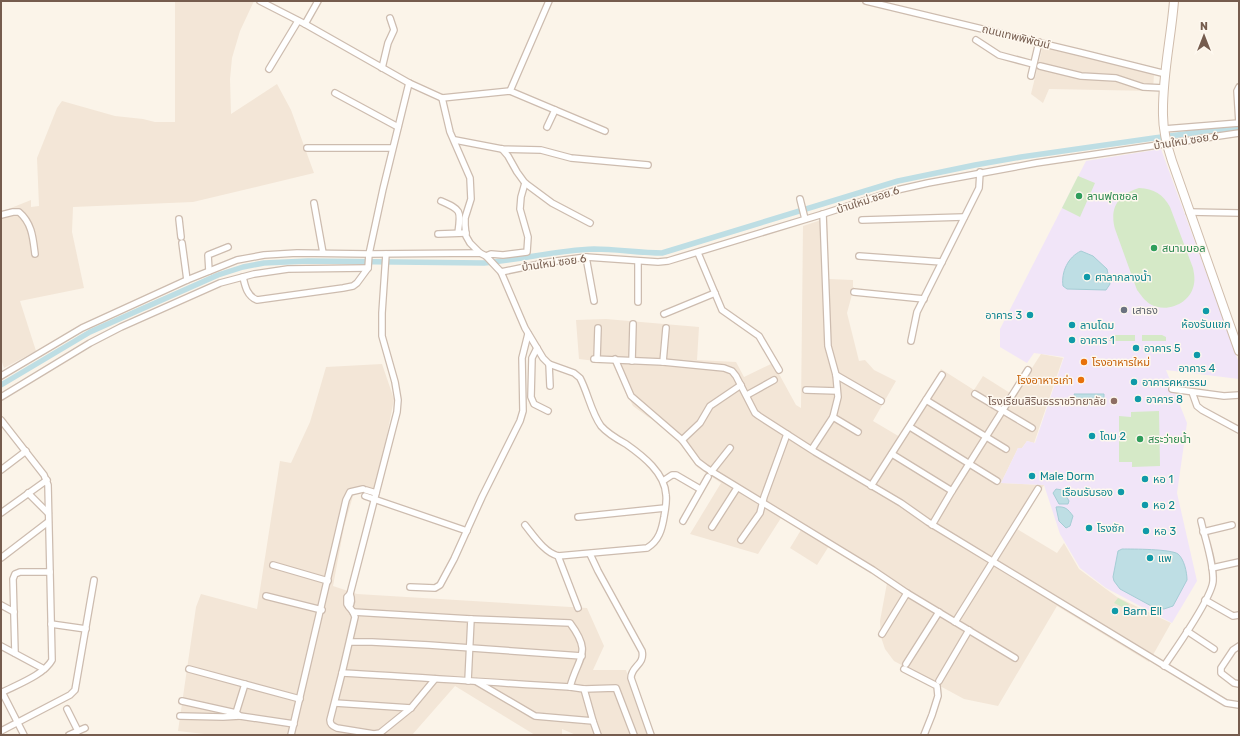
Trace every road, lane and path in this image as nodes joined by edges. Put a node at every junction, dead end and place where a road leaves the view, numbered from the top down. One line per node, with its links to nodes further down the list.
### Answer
1 (260, 1): 7 (street)
2 (318, 1): 8 (street)
3 (549, 1): 20 (street)
4 (866, 1): 10 (street, ถนนเทพพิพัฒน์)
5 (1174, 1): 15 (main road)
6 (390, 18): 13 (street)
7 (298, 21): 8 (street); 14 (street)
8 (305, 24): 13 (street)
9 (976, 40): 11 (street)
10 (1039, 42): 11 (street); 15 (street, ถนนเทพพิพัฒน์)
11 (1033, 64): 16 (street)
12 (1040, 66): 19 (street)
13 (382, 68): 17 (street)
14 (269, 69)
15 (1166, 74): 19 (main road)
16 (1031, 76)
17 (409, 83): 22 (street); 25 (street)
18 (1239, 87): 24 (street)
19 (1164, 88): 29 (main road)
20 (510, 91): 22 (street); 23 (street)
21 (335, 93): 25 (street)
22 (442, 98): 30 (street)
23 (555, 110): 26 (street); 27 (street)
24 (1239, 123): 29 (street)
25 (398, 127): 32 (street)
26 (547, 127)
27 (605, 131)
28 (1239, 133): 29 (street, บ้านใหม่ ซอย 6)
29 (1165, 136): 35 (street, บ้านใหม่ ซอย 6); 40 (main road)
30 (455, 140): 33 (street); 50 (street)
31 (308, 148): 32 (street)
32 (392, 148): 56 (street)
33 (502, 149): 34 (street); 36 (street)
34 (648, 165)
35 (980, 172): 42 (street, บ้านใหม่ ซอย 6); 45 (street)
36 (525, 183): 48 (street); 57 (street)
37 (800, 199): 44 (street)
38 (440, 201): 49 (street)
39 (314, 203): 53 (street)
40 (1189, 212): 41 (street); 80 (main road)
41 (1239, 213)
42 (823, 214): 44 (street, บ้านใหม่ ซอย 6); 88 (street)
43 (1, 215): 55 (street)
44 (805, 217): 54 (street, บ้านใหม่ ซอย 6)
45 (964, 217): 47 (street); 62 (street)
46 (179, 219): 67 (street)
47 (862, 220)
48 (590, 223)
49 (458, 233): 50 (street); 51 (street)
50 (466, 233): 57 (street)
51 (438, 234)
52 (228, 247): 64 (street)
53 (323, 253): 56 (street); 64 (street)
54 (698, 253): 61 (street, บ้านใหม่ ซอย 6); 69 (street)
55 (35, 254)
56 (369, 256): 59 (street); 63 (street)
57 (486, 256): 59 (street); 65 (street)
58 (859, 256): 62 (street)
59 (385, 257): 132 (street)
60 (586, 257): 61 (street, บ้านใหม่ ซอย 6); 65 (street, บ้านใหม่ ซอย 6); 71 (street)
61 (638, 261): 72 (street)
62 (942, 262): 70 (street)
63 (369, 267): 66 (street); 66 (street)
64 (209, 271): 67 (street)
65 (501, 272): 77 (street)
66 (243, 277): 100 (street)
67 (187, 280): 87 (street)
68 (854, 292): 70 (street)
69 (715, 293): 73 (street); 85 (street)
70 (924, 299): 78 (street)
71 (594, 300)
72 (638, 302)
73 (664, 314)
74 (633, 324): 82 (street)
75 (598, 328): 81 (street)
76 (666, 328): 83 (street)
77 (528, 334): 79 (street); 145 (street)
78 (911, 341)
79 (537, 348): 84 (street); 104 (street)
80 (1239, 351)
81 (615, 359): 82 (street); 114 (street)
82 (632, 361): 83 (street)
83 (663, 362): 91 (street)
84 (549, 364): 92 (street); 124 (street)
85 (779, 370)
86 (1028, 370): 103 (street)
87 (1, 374)
88 (836, 375): 95 (street); 102 (street)
89 (942, 375): 101 (street)
90 (774, 380): 99 (street)
91 (741, 385): 99 (street); 114 (street)
92 (550, 386)
93 (1172, 389): 96 (street)
94 (806, 390): 95 (street)
95 (837, 391): 105 (street)
96 (1192, 392): 98 (street); 110 (street)
97 (975, 394): 103 (street)
98 (1239, 394)
99 (747, 395): 112 (street)
100 (1, 397)
101 (926, 400): 107 (street); 113 (street)
102 (881, 401)
103 (1003, 409): 109 (street); 113 (street)
104 (548, 411)
105 (833, 416): 111 (street); 116 (street)
106 (1, 420): 108 (street)
107 (910, 427): 119 (street); 120 (street)
108 (3, 428): 118 (street)
109 (1032, 428)
110 (1239, 430)
111 (858, 432)
112 (787, 434): 116 (street); 133 (street)
113 (986, 438): 117 (street); 120 (street)
114 (682, 440): 122 (street)
115 (730, 448): 122 (street)
116 (812, 449): 126 (street)
117 (1006, 450)
118 (26, 451): 121 (street); 123 (street)
119 (892, 454): 126 (street); 130 (street)
120 (970, 464): 125 (street); 130 (street)
121 (1, 470)
122 (709, 474): 127 (street); 128 (street)
123 (47, 480): 131 (street); 136 (street)
124 (663, 481): 128 (street); 134 (street)
125 (997, 481)
126 (872, 486): 142 (street)
127 (737, 488): 133 (street); 144 (street)
128 (700, 489): 138 (street)
129 (1038, 489): 151 (street)
130 (952, 491): 142 (street)
131 (28, 493): 135 (street); 136 (street)
132 (376, 496): 145 (street); 157 (street); 166 (street)
133 (763, 503): 147 (street); 159 (street)
134 (665, 508): 137 (street); 148 (street)
135 (1, 513)
136 (48, 513): 140 (street)
137 (578, 517)
138 (683, 521)
139 (1201, 521): 146 (street)
140 (48, 522): 150 (street); 155 (street)
141 (525, 525): 149 (street)
142 (932, 525): 151 (street)
143 (1232, 525): 146 (street)
144 (712, 527)
145 (467, 530): 158 (street)
146 (1203, 532): 154 (street)
147 (741, 540)
148 (590, 554): 149 (street); 216 (street)
149 (558, 556): 163 (street)
150 (1, 558)
151 (992, 562): 170 (street); 184 (street)
152 (1239, 562): 154 (street)
153 (272, 565): 157 (street)
154 (1212, 568): 161 (street)
155 (50, 572): 165 (street); 171 (street)
156 (94, 580): 172 (street)
157 (328, 581): 164 (street)
158 (410, 587)
159 (907, 593): 167 (street); 175 (street)
160 (266, 596): 164 (street)
161 (1205, 600): 168 (street); 174 (street)
162 (1, 605): 165 (street)
163 (578, 608)
164 (322, 610): 197 (street)
165 (14, 612): 181 (street)
166 (354, 612): 169 (street); 176 (street)
167 (939, 612): 170 (street); 217 (street)
168 (1239, 615)
169 (471, 619): 179 (street); 182 (street)
170 (955, 622): 173 (street)
171 (51, 624): 172 (street); 185 (street)
172 (86, 630): 206 (street)
173 (969, 630): 183 (street); 190 (street)
174 (1187, 631): 180 (street); 184 (street)
175 (882, 634)
176 (350, 642): 179 (street); 187 (street)
177 (1239, 646): 193 (street)
178 (2, 648): 181 (street)
179 (469, 649): 182 (street); 189 (street)
180 (1214, 649)
181 (15, 654): 185 (street)
182 (582, 656): 194 (street)
183 (1015, 658)
184 (1164, 666): 200 (street)
185 (44, 669): 196 (street)
186 (189, 669): 192 (street)
187 (342, 673): 188 (street); 199 (street)
188 (435, 679): 189 (street); 201 (street)
189 (468, 681): 191 (street)
190 (939, 681)
191 (477, 682): 194 (street); 205 (street)
192 (245, 684): 197 (street); 204 (street)
193 (1239, 684)
194 (570, 687): 195 (street)
195 (584, 689): 205 (street); 215 (street)
196 (2, 693): 206 (street)
197 (300, 699): 207 (street)
198 (182, 701): 204 (street)
199 (335, 703): 201 (street); 201 (street)
200 (1239, 705)
201 (411, 708)
202 (67, 709): 210 (street)
203 (180, 716): 204 (street)
204 (237, 716): 207 (street)
205 (593, 721): 214 (street)
206 (18, 723): 209 (street); 211 (street)
207 (294, 724): 213 (street)
208 (85, 728): 210 (street)
209 (1, 731)
210 (78, 731): 212 (street)
211 (24, 735)
212 (69, 735)
213 (291, 735)
214 (598, 735)
215 (634, 735)
216 (651, 735)
217 (924, 735)

